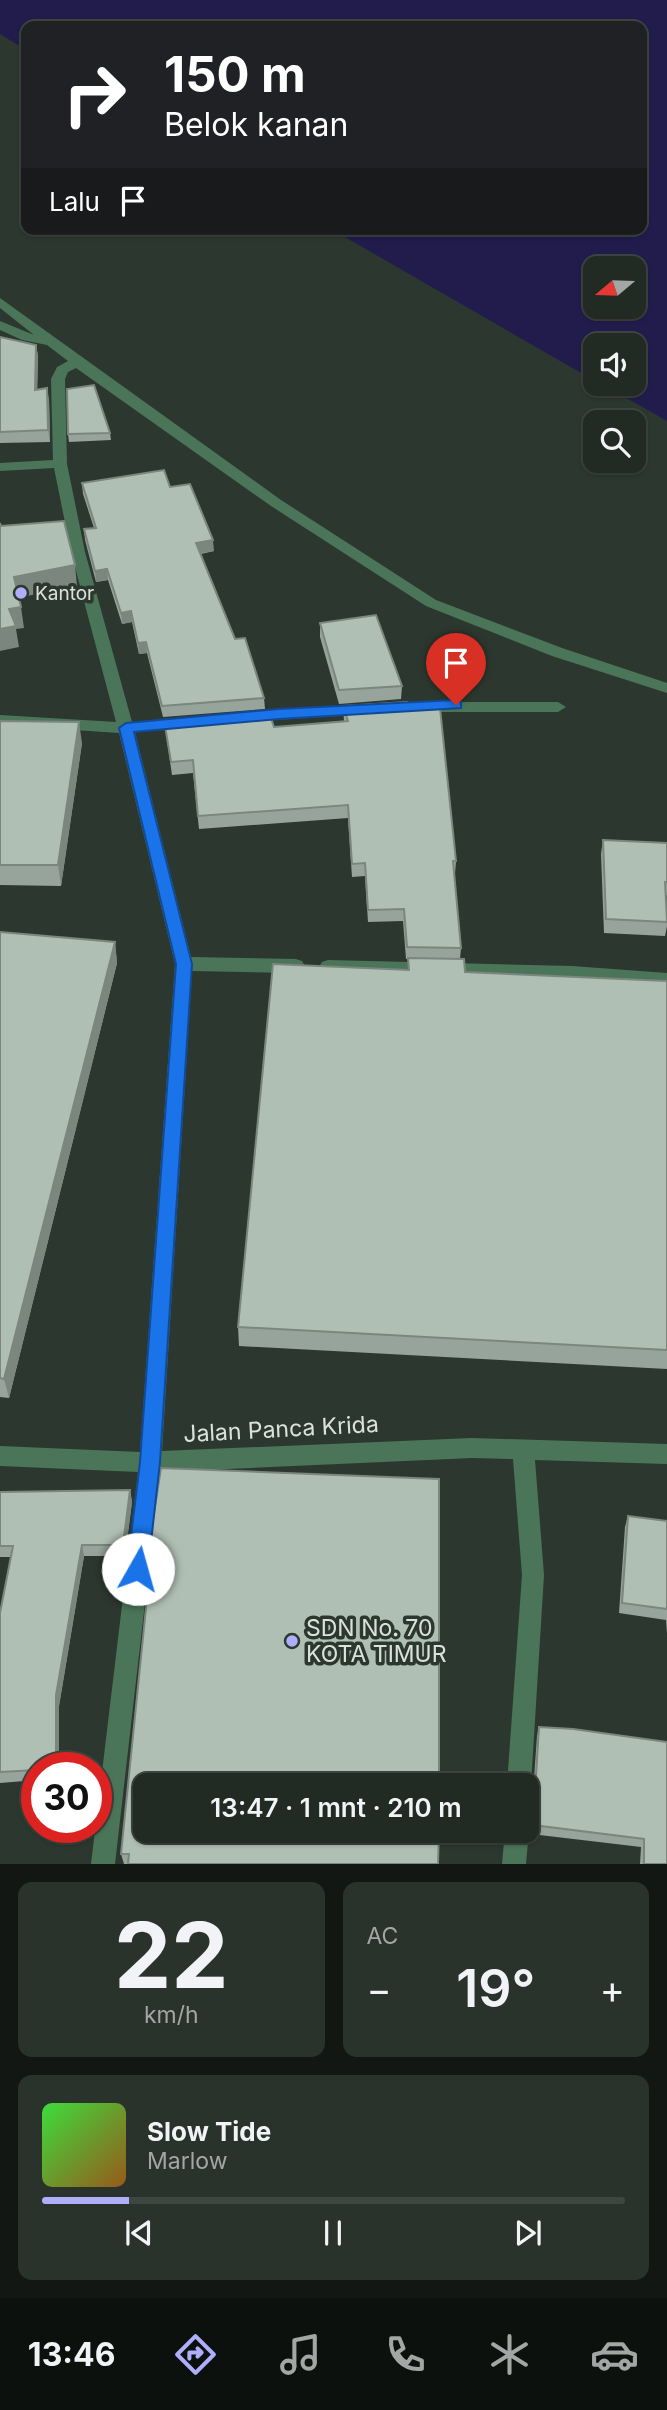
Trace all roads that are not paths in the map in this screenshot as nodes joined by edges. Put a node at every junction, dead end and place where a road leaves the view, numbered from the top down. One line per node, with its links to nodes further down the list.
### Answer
1 (0, 302): 3 (street)
2 (0, 325): 3 (street)
3 (54, 342): 4 (street)
4 (77, 362): 5 (street); 7 (street)
5 (60, 464): 6 (street); 12 (street)
6 (0, 467)
7 (667, 688)
8 (558, 707): 9 (street)
9 (237, 718)
10 (0, 720): 12 (street)
11 (209, 720): 12 (street)
12 (126, 728): 13 (street)
13 (184, 964): 14 (street); 18 (street)
14 (667, 980)
15 (523, 1449): 16 (street, Jalan Panca Krida); 18 (street, Jalan Panca Krida); 19 (street)
16 (667, 1454)
17 (0, 1455): 18 (street, Jalan Panca Krida)
18 (150, 1462): 21 (street)
19 (520, 1773)
20 (516, 1843): 22 (street)
21 (103, 1864)
22 (514, 1864)

